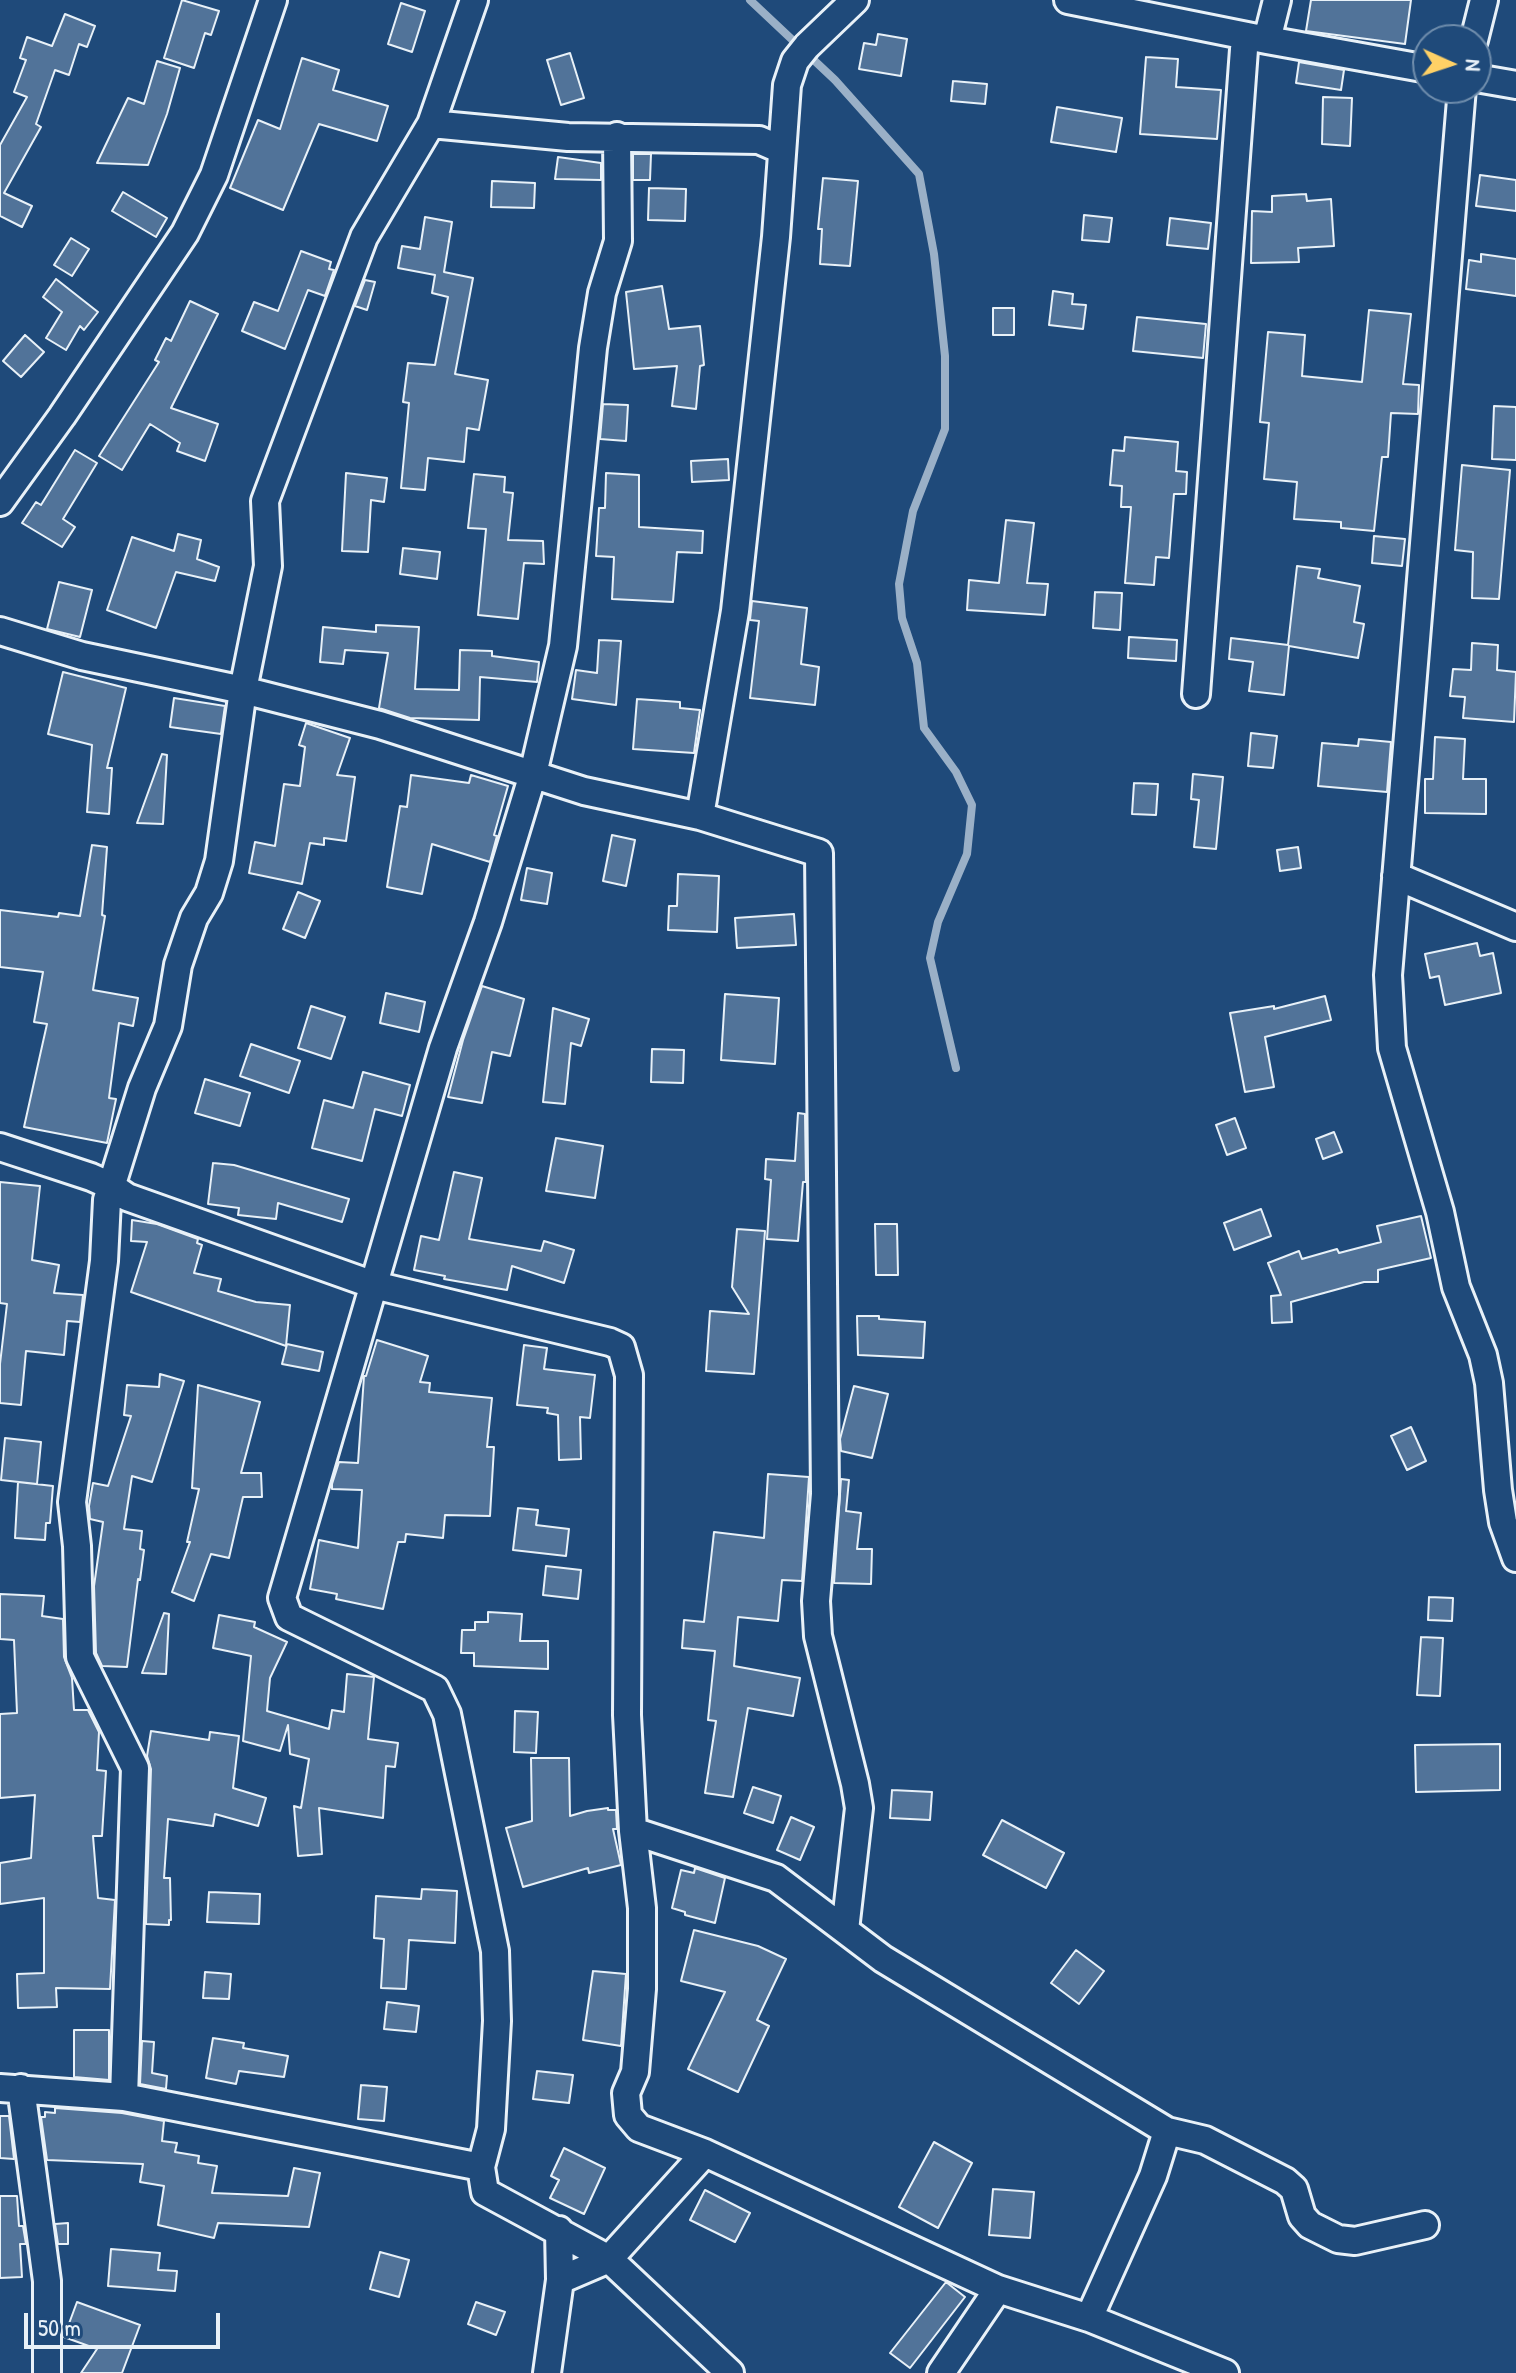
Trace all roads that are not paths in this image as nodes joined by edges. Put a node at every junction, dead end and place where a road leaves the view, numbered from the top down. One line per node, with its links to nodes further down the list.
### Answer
1 (273, 0): 16 (street)
2 (474, 0): 13 (street)
3 (855, 0): 15 (street)
4 (1068, 0): 8 (street)
5 (1277, 0): 8 (street)
6 (1484, 0): 7 (street)
7 (1478, 24)
8 (1256, 38): 9 (street); 19 (street)
9 (1412, 66)
10 (1492, 81): 11 (street)
11 (1516, 85)
12 (1461, 104): 22 (street)
13 (431, 124): 14 (street); 18 (street)
14 (617, 136): 15 (street); 20 (street)
15 (771, 145): 21 (street)
16 (0, 502)
17 (0, 631): 18 (street)
18 (243, 690): 20 (street); 25 (street)
19 (1196, 694)
20 (533, 774): 21 (street); 26 (street)
21 (700, 816): 29 (street)
22 (1396, 876): 23 (street); 27 (street)
23 (1516, 927)
24 (0, 1147): 25 (street)
25 (111, 1186): 26 (street); 31 (street)
26 (374, 1285): 28 (street); 34 (street)
27 (1516, 1558)
28 (633, 1831): 29 (street); 33 (street)
29 (845, 1930): 32 (street)
30 (10, 2088): 31 (street); 41 (street)
31 (124, 2097): 34 (street)
32 (1167, 2131): 35 (street); 40 (street)
33 (705, 2153): 37 (street); 39 (street)
34 (481, 2167): 36 (street)
35 (1425, 2225)
36 (559, 2230): 37 (street); 38 (street)
37 (609, 2259): 38 (street); 43 (street)
38 (560, 2280): 42 (street)
39 (998, 2289): 40 (street); 44 (street)
40 (1089, 2318): 45 (street)
41 (47, 2373)
42 (547, 2373)
43 (730, 2373)
44 (941, 2373)
45 (1225, 2373)

